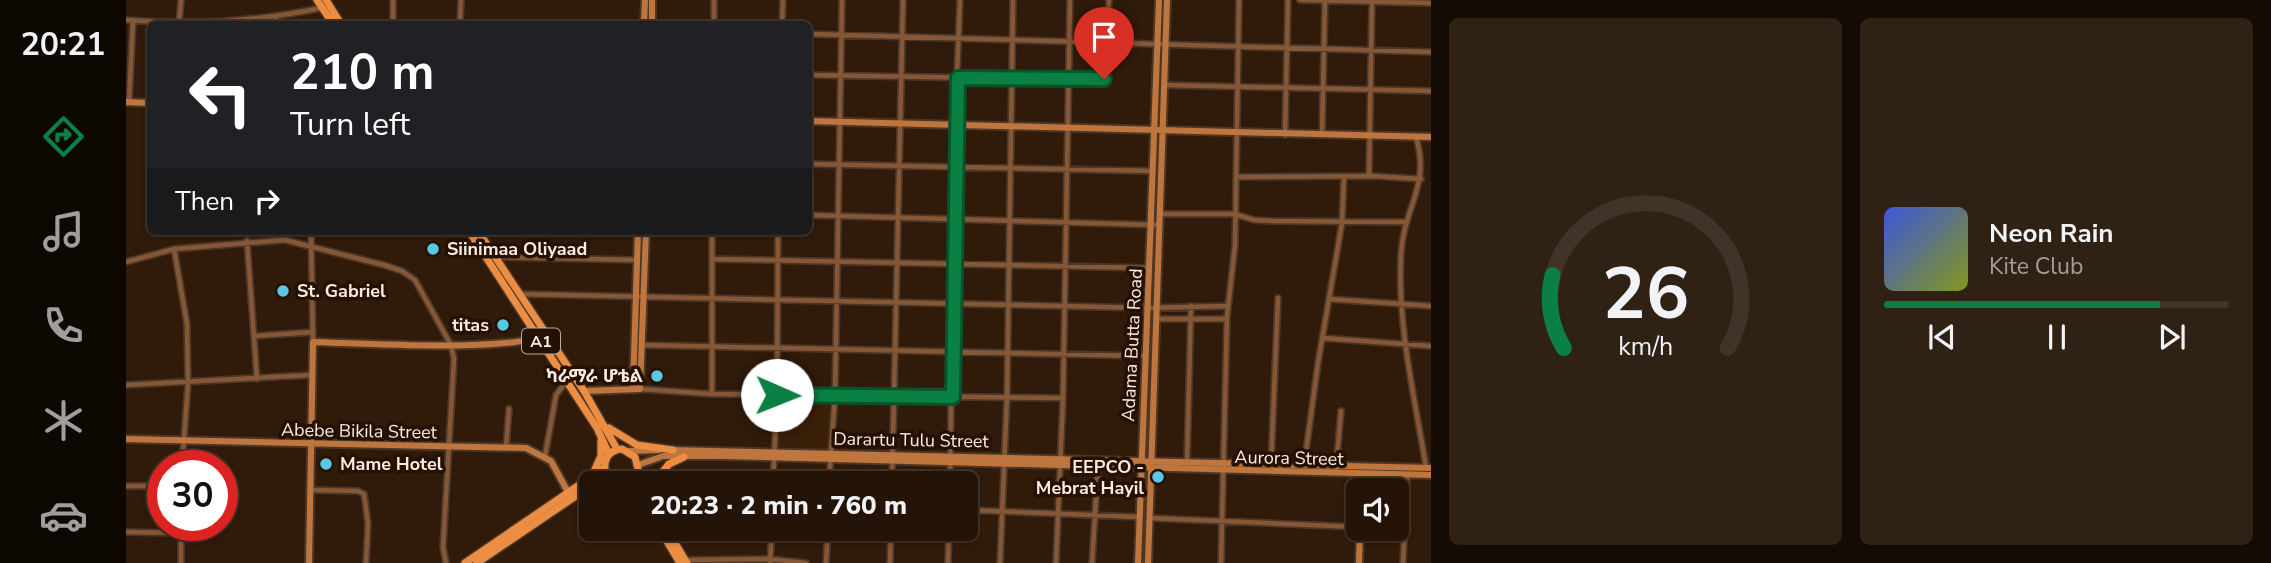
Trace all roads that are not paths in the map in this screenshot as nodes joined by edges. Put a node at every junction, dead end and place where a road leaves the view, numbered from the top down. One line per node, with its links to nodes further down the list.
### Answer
1 (181, 0): 26 (street)
2 (393, 0): 31 (street)
3 (461, 0): 32 (street)
4 (645, 0): 33 (street)
5 (652, 0): 34 (street)
6 (714, 0): 35 (street)
7 (783, 0): 36 (street)
8 (842, 0): 39 (street)
9 (902, 0): 40 (street)
10 (960, 0): 41 (street)
11 (1013, 0): 42 (street)
12 (1070, 0): 43 (street)
13 (1109, 0): 44 (street)
14 (1159, 0): 45 (street)
15 (1167, 0): 45 (street)
16 (1239, 0): 46 (street)
17 (1288, 0): 47 (street)
18 (1300, 0): 19 (street)
19 (1325, 0): 20 (street); 48 (street)
20 (1372, 1): 22 (street); 49 (street)
21 (322, 3): 23 (street); 29 (main road); 30 (main road)
22 (1431, 3)
23 (275, 17): 27 (street); 28 (street)
24 (126, 20): 25 (street)
25 (133, 21): 37 (street); 51 (street)
26 (179, 21)
27 (235, 21)
28 (277, 21)
29 (331, 21)
30 (338, 21)
31 (393, 21)
32 (460, 21)
33 (644, 21)
34 (652, 21)
35 (714, 21)
36 (782, 21)
37 (147, 22)
38 (812, 34): 39 (street)
39 (841, 35): 40 (street); 53 (street)
40 (901, 36): 41 (street); 54 (street)
41 (959, 38): 42 (street); 55 (street)
42 (1012, 39): 43 (street); 56 (street)
43 (1069, 40): 44 (street); 57 (street)
44 (1107, 41): 45 (street); 57 (street)
45 (1162, 43): 46 (street); 58 (street, Adama Butta Road); 72 (street, Adama Butta Road)
46 (1238, 48): 47 (street); 59 (street)
47 (1287, 49): 48 (street); 60 (street)
48 (1324, 50): 49 (street); 61 (street)
49 (1371, 51): 50 (street); 62 (street)
50 (1431, 52)
51 (129, 61): 64 (street)
52 (812, 75): 53 (street)
53 (839, 76): 54 (street); 67 (street)
54 (900, 77): 55 (street); 68 (street)
55 (958, 78): 56 (street); 69 (street)
56 (1011, 79): 57 (street); 70 (street)
57 (1067, 80): 71 (street)
58 (1165, 85): 59 (street); 73 (street, Adama Butta Road)
59 (1238, 87): 60 (street); 74 (street)
60 (1286, 88): 61 (street); 75 (street)
61 (1324, 89): 62 (street); 76 (street)
62 (1370, 90): 63 (street); 77 (street)
63 (1431, 91)
64 (127, 102): 65 (street)
65 (147, 103)
66 (812, 121): 67 (street)
67 (838, 121): 68 (street); 81 (street)
68 (898, 123): 69 (street); 82 (street)
69 (955, 124): 70 (street); 83 (street)
70 (1009, 125): 71 (street); 84 (street)
71 (1065, 127): 72 (street); 85 (street)
72 (1155, 129): 73 (street); 86 (street, Adama Butta Road)
73 (1163, 129): 74 (street); 91 (street, Adama Butta Road)
74 (1237, 134): 75 (street); 89 (street)
75 (1285, 135): 76 (street)
76 (1322, 135): 77 (street)
77 (1369, 135): 78 (street); 88 (street)
78 (1416, 137): 79 (street); 90 (street)
79 (1431, 137)
80 (812, 164): 81 (street)
81 (837, 164): 82 (street); 94 (street)
82 (898, 166): 83 (street); 95 (street)
83 (954, 167): 84 (street); 96 (street)
84 (1008, 168): 85 (street); 97 (street)
85 (1065, 169): 86 (street); 99 (street)
86 (1153, 171): 101 (street, Adama Butta Road)
87 (1344, 176): 88 (street); 89 (street); 100 (street)
88 (1369, 176): 90 (street)
89 (1236, 177): 92 (street)
90 (1421, 179): 98 (street)
91 (1160, 214): 92 (street); 101 (street, Adama Butta Road)
92 (1235, 214): 100 (street); 138 (street)
93 (812, 215): 94 (street)
94 (836, 216): 95 (street); 116 (street)
95 (897, 218): 96 (street); 118 (street)
96 (953, 219): 97 (street); 119 (street)
97 (1007, 221): 99 (street); 120 (street)
98 (1407, 222): 100 (street); 134 (street)
99 (1064, 223): 101 (street); 121 (street)
100 (1342, 223): 128 (street)
101 (1156, 225): 122 (street, Adama Butta Road); 136 (street, Adama Butta Road)
102 (311, 235): 110 (street)
103 (471, 235): 145 (main road, A1)
104 (480, 235): 112 (main road, A1)
105 (638, 235): 114 (street)
106 (646, 235): 125 (street)
107 (712, 235): 113 (street)
108 (778, 235): 115 (street)
109 (247, 241): 110 (street); 111 (street); 146 (street)
110 (310, 244): 144 (street); 149 (street)
111 (174, 249): 117 (street); 164 (street)
112 (494, 257): 114 (street); 123 (main road, A1)
113 (712, 259): 115 (street); 127 (street)
114 (637, 260): 124 (street)
115 (777, 260): 116 (street); 129 (street)
116 (835, 261): 118 (street); 130 (street)
117 (126, 262)
118 (896, 263): 119 (street); 131 (street)
119 (953, 264): 120 (street); 132 (street)
120 (1007, 265): 121 (street); 133 (street)
121 (1063, 266): 122 (street); 135 (street)
122 (1150, 268): 140 (street, Adama Butta Road)
123 (519, 294): 124 (street); 145 (main road, A1)
124 (636, 297): 125 (street); 166 (street)
125 (644, 297): 127 (street); 150 (street)
126 (1278, 298): 204 (street)
127 (711, 299): 129 (street); 151 (street)
128 (1329, 299): 134 (street); 147 (street)
129 (777, 300): 130 (street); 154 (street)
130 (835, 301): 131 (street); 155 (street)
131 (895, 303): 132 (street); 156 (street)
132 (952, 304): 133 (street); 157 (street)
133 (1006, 305): 135 (street); 158 (street)
134 (1403, 305): 139 (street); 152 (street)
135 (1062, 306): 140 (street); 159 (street)
136 (1157, 306): 137 (street); 140 (street); 141 (street, Adama Butta Road)
137 (1191, 306): 138 (street); 142 (street)
138 (1228, 306): 143 (street)
139 (1431, 306)
140 (1148, 308): 160 (street, Adama Butta Road)
141 (1156, 319): 142 (street); 200 (street, Adama Butta Road)
142 (1190, 319): 143 (street); 208 (street)
143 (1227, 319): 202 (street)
144 (313, 332): 146 (street); 148 (street)
145 (542, 335): 149 (street); 162 (main road, A1)
146 (254, 336): 163 (street)
147 (1322, 338): 152 (street); 206 (street)
148 (313, 342): 149 (street); 161 (street)
149 (451, 345): 182 (street)
150 (643, 345): 151 (street); 166 (street)
151 (710, 346): 154 (street); 168 (street)
152 (1407, 346): 153 (street); 212 (street)
153 (1431, 346)
154 (776, 348): 155 (street); 169 (street)
155 (834, 349): 156 (street); 170 (street)
156 (894, 351): 157 (street); 171 (street)
157 (951, 352): 158 (street); 172 (street)
158 (1005, 353): 159 (street); 173 (street)
159 (1062, 354): 160 (street); 174 (street)
160 (1146, 356): 199 (street, Adama Butta Road)
161 (312, 375): 163 (street); 181 (street)
162 (569, 377): 167 (main road, A1); 178 (main road, A1); 193 (street)
163 (257, 379): 164 (street)
164 (188, 384): 165 (street); 180 (street)
165 (126, 385)
166 (636, 389): 167 (street); 168 (street)
167 (583, 391): 177 (main road, A1)
168 (712, 394): 169 (street)
169 (777, 395): 170 (street); 188 (street)
170 (835, 396): 171 (street); 189 (street)
171 (896, 396): 172 (street); 191 (street)
172 (953, 397): 173 (street); 192 (street)
173 (1007, 397): 174 (street); 195 (street)
174 (1063, 398): 196 (street)
175 (509, 410): 183 (street)
176 (1341, 411): 209 (street)
177 (605, 425): 184 (main road, A1); 186 (main road)
178 (600, 434): 190 (main road, A1); 217 (main road)
179 (126, 439): 180 (street, Abebe Bikila Street)
180 (183, 440): 181 (street, Abebe Bikila Street); 185 (street)
181 (311, 444): 182 (street, Abebe Bikila Street); 234 (street)
182 (448, 447): 183 (street, Abebe Bikila Street); 262 (street)
183 (506, 448): 193 (street, Abebe Bikila Street)
184 (617, 449): 187 (main road); 190 (main road)
185 (183, 450)
186 (673, 450): 187 (street, Darartu Tulu Street); 188 (street, Darartu Tulu Street)
187 (629, 451): 215 (main road)
188 (774, 451): 189 (street, Darartu Tulu Street); 197 (street)
189 (830, 452): 191 (street, Darartu Tulu Street); 198 (street)
190 (609, 454): 213 (main road)
191 (893, 454): 192 (street, Darartu Tulu Street); 201 (street)
192 (951, 455): 195 (street, Darartu Tulu Street); 205 (street)
193 (545, 456): 237 (street)
194 (684, 457): 197 (street, Darartu Tulu Street); 215 (street, Darartu Tulu Street); 220 (main road)
195 (1005, 457): 196 (street, Darartu Tulu Street); 207 (street)
196 (1060, 458): 203 (street, Darartu Tulu Street); 210 (street)
197 (774, 459): 198 (street, Darartu Tulu Street); 221 (street)
198 (830, 460): 201 (street, Darartu Tulu Street); 222 (street)
199 (1141, 460): 200 (street, Darartu Tulu Street); 203 (street, Darartu Tulu Street); 214 (street, Adama Butta Road)
200 (1151, 460): 208 (street, Aurora Street); 214 (street, Adama Butta Road)
201 (892, 462): 205 (street, Darartu Tulu Street); 223 (street)
202 (1225, 462): 204 (street, Aurora Street); 208 (street, Aurora Street); 216 (street)
203 (1098, 463): 210 (street, Darartu Tulu Street); 214 (street, Darartu Tulu Street); 242 (street)
204 (1271, 463): 206 (street, Aurora Street); 225 (street)
205 (951, 464): 207 (street, Darartu Tulu Street); 224 (street)
206 (1305, 464): 209 (street, Aurora Street); 226 (street)
207 (1005, 465): 210 (street, Darartu Tulu Street); 240 (street)
208 (1187, 465): 214 (street, Aurora Street); 216 (street, Aurora Street)
209 (1336, 465): 211 (street, Aurora Street); 227 (street)
210 (1060, 466): 241 (street)
211 (1363, 466): 212 (street, Aurora Street); 228 (street)
212 (1428, 467)
213 (604, 468): 218 (main road); 219 (main road)
214 (1146, 468): 243 (street, Adama Butta Road); 244 (street, Adama Butta Road)
215 (638, 469)
216 (1225, 470): 225 (street, Aurora Street); 245 (street)
217 (596, 471)
218 (602, 471)
219 (606, 471)
220 (663, 471)
221 (774, 471)
222 (830, 471)
223 (892, 471)
224 (951, 471)
225 (1272, 472): 226 (street, Aurora Street)
226 (1303, 472): 227 (street, Aurora Street)
227 (1336, 473): 228 (street, Aurora Street)
228 (1363, 474): 229 (street, Aurora Street); 231 (street)
229 (1407, 475): 230 (street, Aurora Street); 276 (street)
230 (1431, 475)
231 (1363, 478)
232 (126, 486): 233 (street)
233 (147, 486)
234 (310, 490): 260 (street); 261 (street)
235 (579, 490): 237 (main road)
236 (579, 492): 238 (main road)
237 (569, 494): 238 (main road)
238 (562, 502): 263 (main road); 264 (main road)
239 (978, 510): 240 (street)
240 (1003, 511): 241 (street); 269 (street)
241 (1058, 514): 242 (street); 270 (street)
242 (1095, 515): 243 (street); 271 (street)
243 (1140, 517): 272 (street, Adama Butta Road)
244 (1149, 518): 245 (street); 273 (street, Adama Butta Road)
245 (1223, 521): 246 (street); 274 (street)
246 (1346, 527)
247 (126, 532): 248 (street)
248 (147, 532)
249 (181, 541): 259 (street)
250 (668, 541): 258 (main road)
251 (672, 541): 258 (main road)
252 (771, 541): 257 (street)
253 (827, 541): 266 (street)
254 (891, 541): 267 (street)
255 (949, 541): 268 (street)
256 (1359, 541): 275 (street)
257 (770, 561): 258 (street); 265 (street)
258 (683, 562)
259 (181, 563)
260 (309, 563)
261 (366, 563)
262 (446, 563)
263 (465, 563)
264 (477, 563)
265 (806, 563)
266 (826, 563)
267 (890, 563)
268 (948, 563)
269 (1000, 563)
270 (1056, 563)
271 (1092, 563)
272 (1138, 563)
273 (1148, 563)
274 (1221, 563)
275 (1359, 563)
276 (1403, 563)

